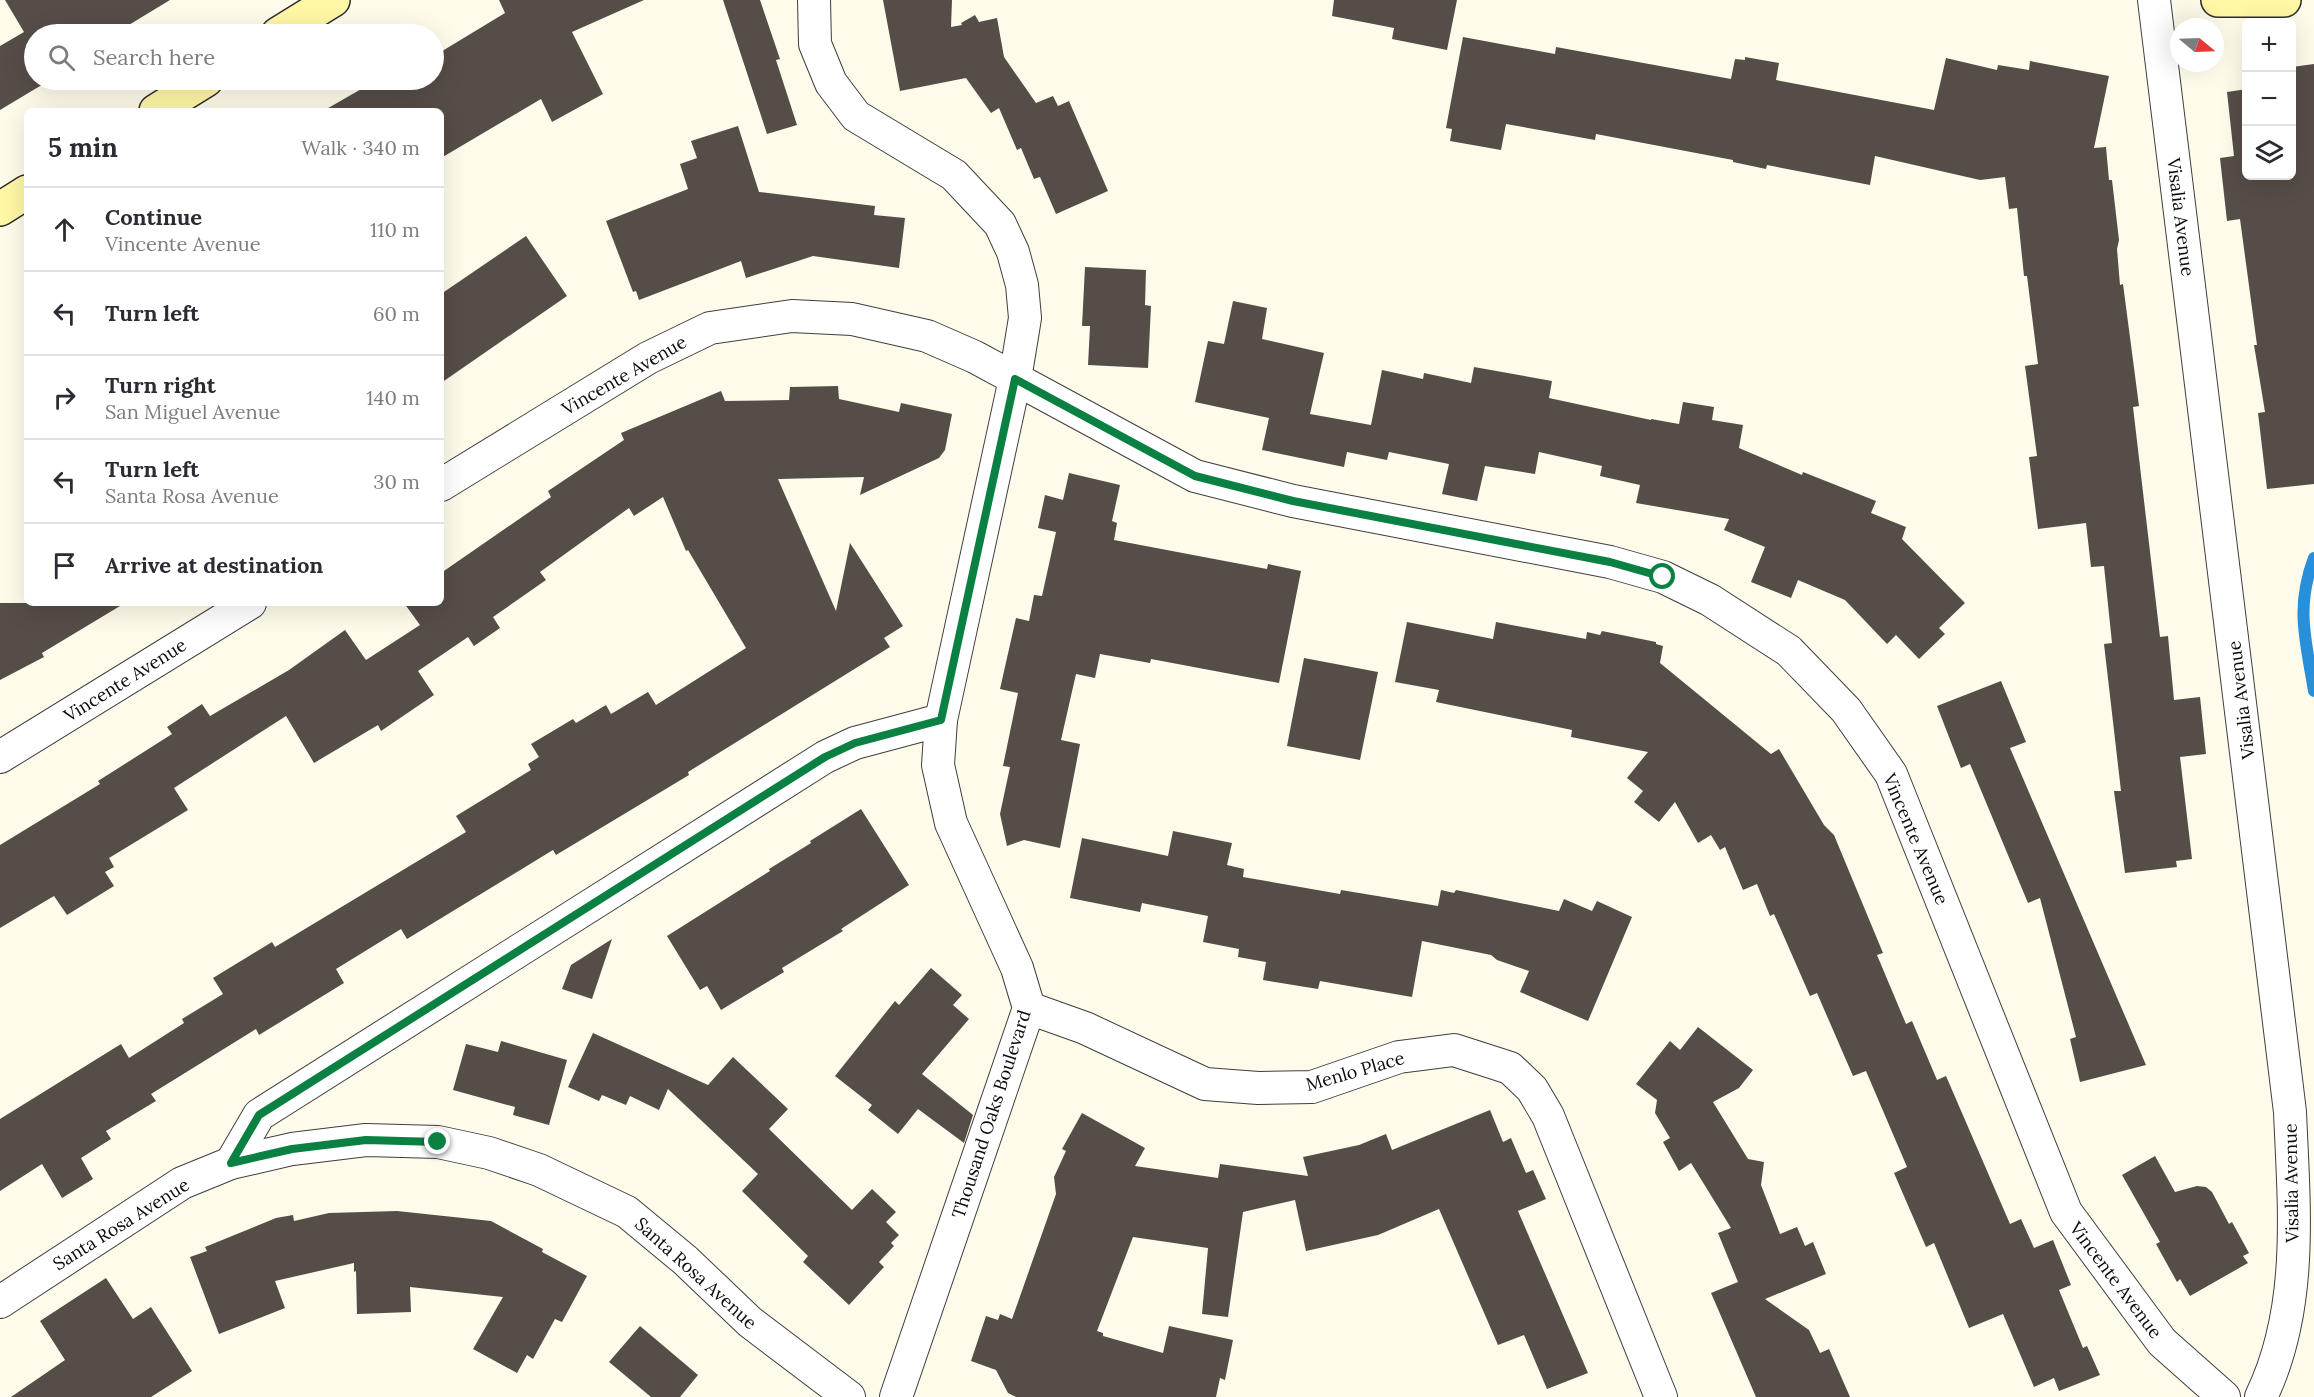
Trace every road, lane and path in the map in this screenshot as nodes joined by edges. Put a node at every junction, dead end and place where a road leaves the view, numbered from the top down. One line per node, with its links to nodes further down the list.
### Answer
1 (333, 0): 6 (street)
2 (814, 0): 11 (street, Thousand Oaks Boulevard)
3 (2154, 0): 23 (street, Visalia Avenue)
4 (2218, 0): 5 (street)
5 (2284, 0)
6 (294, 24)
7 (190, 90): 8 (street)
8 (161, 108)
9 (24, 194): 10 (street)
10 (0, 209)
11 (1015, 379): 12 (street, Vincente Avenue); 14 (street, Thousand Oaks Boulevard); 22 (street, Vincente Avenue)
12 (444, 483)
13 (245, 606): 15 (street, Vincente Avenue)
14 (941, 720): 16 (street, Thousand Oaks Boulevard); 17 (street)
15 (0, 757)
16 (1029, 1008): 20 (street, Thousand Oaks Boulevard); 21 (street, Menlo Place)
17 (231, 1163): 18 (street, Santa Rosa Avenue); 19 (street, Santa Rosa Avenue)
18 (0, 1302)
19 (849, 1397)
20 (896, 1397)
21 (1661, 1397)
22 (2224, 1397)
23 (2261, 1397)

